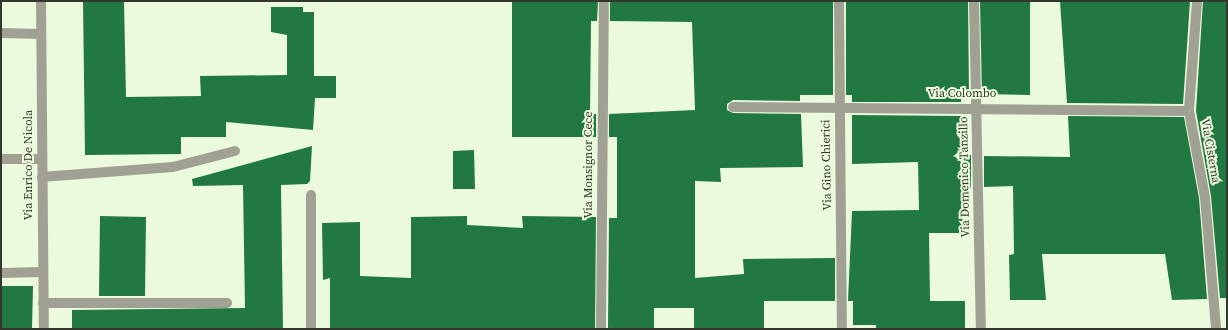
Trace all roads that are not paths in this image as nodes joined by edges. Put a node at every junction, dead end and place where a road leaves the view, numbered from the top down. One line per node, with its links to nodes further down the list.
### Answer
1 (41, 1): 7 (street, Via Enrico De Nicola)
2 (604, 1): 23 (street, Via Monsignor Cece)
3 (839, 1): 8 (street, Via Gino Chierici)
4 (974, 1): 9 (street, Via Domenico Tanzillo)
5 (1198, 1): 11 (street, Via Cisterna)
6 (1, 33): 7 (street)
7 (41, 34): 14 (street, Via Enrico De Nicola)
8 (840, 107): 9 (street, Via Colombo); 10 (street, Via Colombo); 24 (street, Via Gino Chierici)
9 (977, 107): 11 (street, Via Colombo); 25 (street, Via Domenico Tanzillo)
10 (734, 108)
11 (1190, 111): 26 (street, Via Cisterna)
12 (235, 152): 15 (street)
13 (1, 159): 14 (street)
14 (42, 159): 15 (street, Via Enrico De Nicola)
15 (42, 177): 17 (street, Via Enrico De Nicola)
16 (311, 195): 22 (street)
17 (43, 272): 18 (street); 19 (street, Via Enrico De Nicola)
18 (1, 273)
19 (43, 302): 20 (street); 21 (street, Via Enrico De Nicola)
20 (227, 302)
21 (44, 329)
22 (311, 329)
23 (601, 329)
24 (842, 329)
25 (982, 329)
26 (1216, 329)

